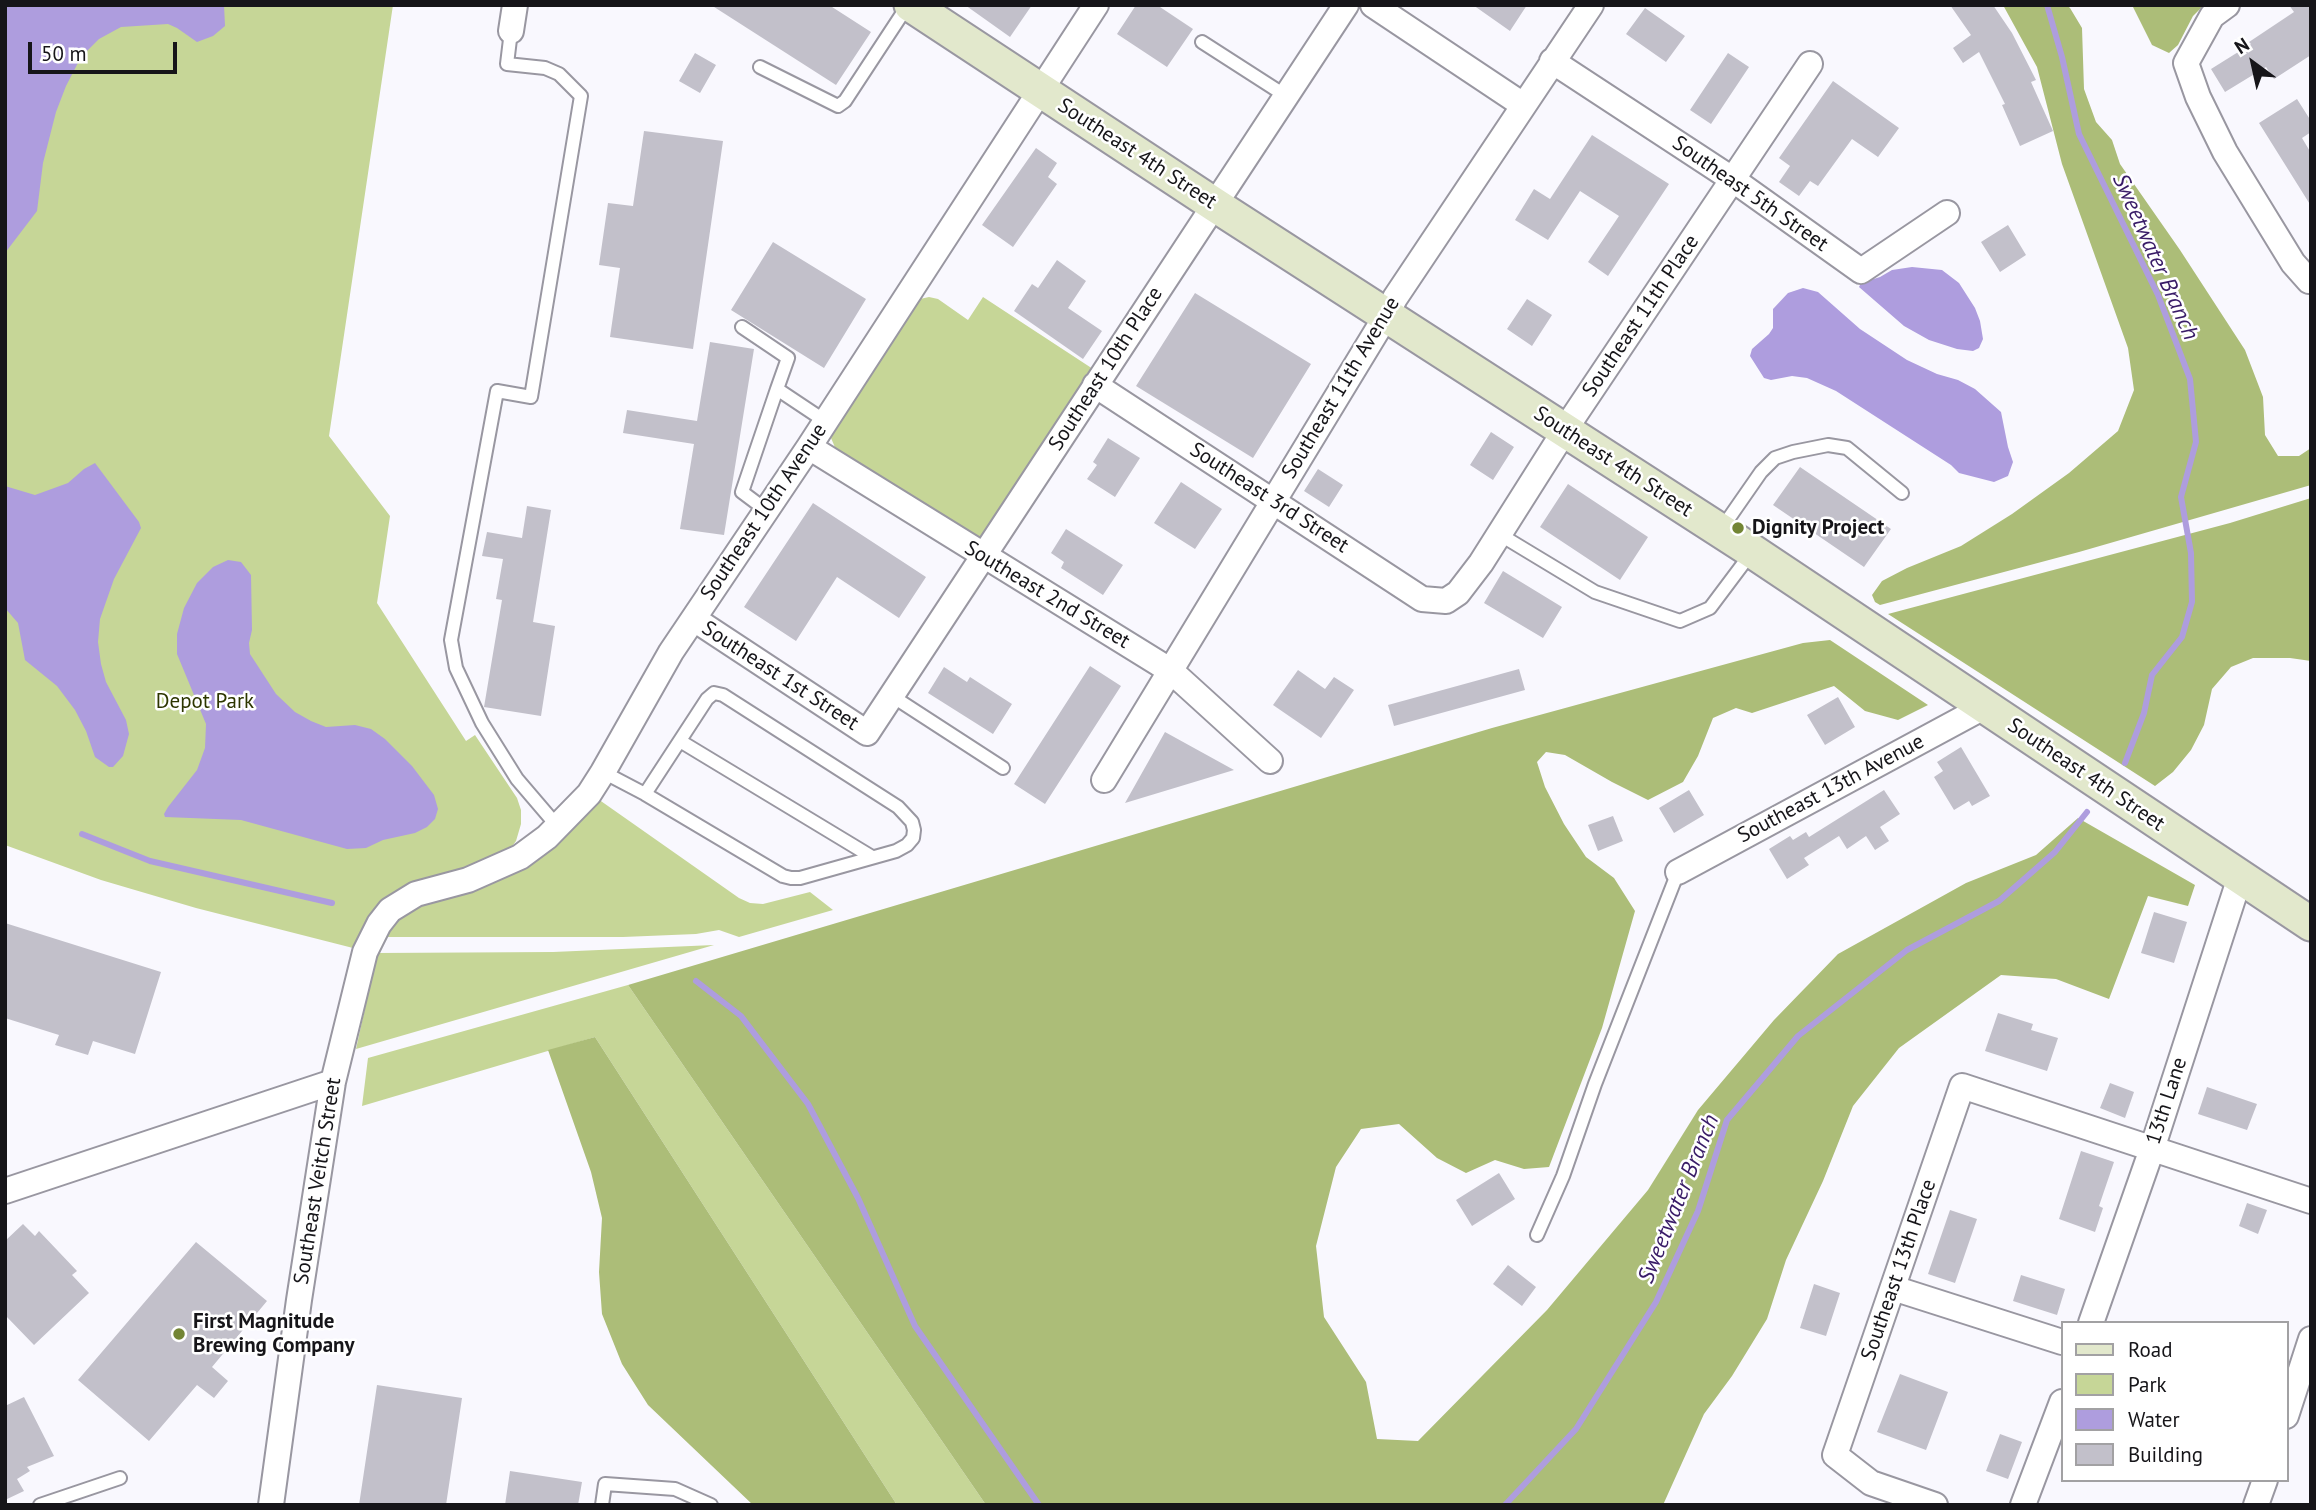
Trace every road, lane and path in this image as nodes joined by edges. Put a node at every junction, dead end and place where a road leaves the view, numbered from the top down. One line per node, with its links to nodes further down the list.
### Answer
1 (515, 5): 8 (street)
2 (909, 5): 12 (lane); 13 (street, Southeast 4th Street)
3 (1096, 5): 13 (street, Southeast 10th Avenue)
4 (1346, 5): 14 (street, Southeast 10th Place)
5 (1373, 5): 15 (street)
6 (1591, 5): 10 (street, Southeast 11th Avenue)
7 (2227, 5): 19 (street)
8 (511, 31): 46 (lane)
9 (1202, 42): 14 (lane)
10 (1552, 61): 15 (street, Southeast 11th Avenue); 16 (street, Southeast 5th Street)
11 (1810, 64): 16 (street, Southeast 11th Place)
12 (760, 67)
13 (1041, 90): 17 (street, Southeast 4th Street); 24 (street, Southeast 10th Avenue)
14 (1286, 96): 17 (street, Southeast 10th Place)
15 (1523, 104): 20 (street, Southeast 11th Avenue)
16 (1732, 179): 18 (street, Southeast 5th Street); 25 (street, Southeast 11th Place)
17 (1214, 205): 20 (street, Southeast 4th Street); 22 (street, Southeast 10th Place)
18 (1947, 213)
19 (2309, 281)
20 (1387, 316): 25 (street, Southeast 4th Street); 28 (street, Southeast 11th Avenue)
21 (742, 327): 23 (lane)
22 (1095, 385): 28 (street, Southeast 3rd Street); 33 (street, Southeast 10th Place)
23 (777, 389): 24 (lane); 29 (lane)
24 (825, 421): 26 (street, Southeast 10th Avenue)
25 (1564, 431): 30 (street, Southeast 4th Street); 31 (street, Southeast 11th Place)
26 (809, 447): 29 (street, Southeast 10th Avenue); 33 (street, Southeast 2nd Street)
27 (1902, 493): 30 (lane)
28 (1273, 501): 34 (street, Southeast 3rd Street); 36 (street, Southeast 11th Avenue)
29 (766, 510): 35 (street, Southeast 10th Avenue)
30 (1720, 531): 32 (street, Southeast 4th Street)
31 (1499, 534): 32 (lane); 34 (street, Southeast 11th Place)
32 (1752, 551): 38 (street, Southeast 4th Street)
33 (984, 557): 36 (street, Southeast 2nd Street); 37 (street, Southeast 10th Place)
34 (1446, 601)
35 (694, 619): 39 (street, Southeast 1st Street); 43 (street, Southeast 10th Avenue)
36 (1170, 670): 41 (street, Southeast 2nd Street); 44 (street, Southeast 11th Avenue)
37 (892, 696): 39 (street, Southeast 10th Place); 42 (lane)
38 (1984, 707): 48 (street, Southeast 13th Avenue); 49 (street, Southeast 4th Street)
39 (867, 733)
40 (680, 741): 45 (lane); 47 (lane); 47 (lane)
41 (1270, 761)
42 (1003, 768)
43 (603, 772): 45 (lane); 46 (street, Southeast 10th Avenue)
44 (1104, 780)
45 (645, 794): 47 (lane)
46 (558, 827): 51 (street, Southeast 10th Avenue)
47 (872, 857)
48 (1678, 872): 56 (lane)
49 (2240, 877): 50 (street, Southeast 4th Street); 53 (street, 13th Lane)
50 (2311, 924)
51 (369, 943): 52 (street, Southeast Veitch Street)
52 (333, 1082): 54 (street); 66 (street, Southeast Veitch Street)
53 (2152, 1149): 55 (street); 57 (street, Southeast 13th Place); 58 (street, 13th Lane)
54 (5, 1191)
55 (2311, 1201)
56 (1537, 1235)
57 (1892, 1288): 60 (street); 69 (street, Southeast 13th Place)
58 (2092, 1321)
59 (2311, 1339): 62 (street)
60 (2060, 1341)
61 (2060, 1407): 70 (street)
62 (2288, 1410)
63 (120, 1478): 65 (lane)
64 (2264, 1482): 71 (street)
65 (40, 1505)
66 (271, 1505)
67 (602, 1505): 68 (lane)
68 (711, 1505)
69 (1935, 1505)
70 (2023, 1505)
71 (2256, 1505)

